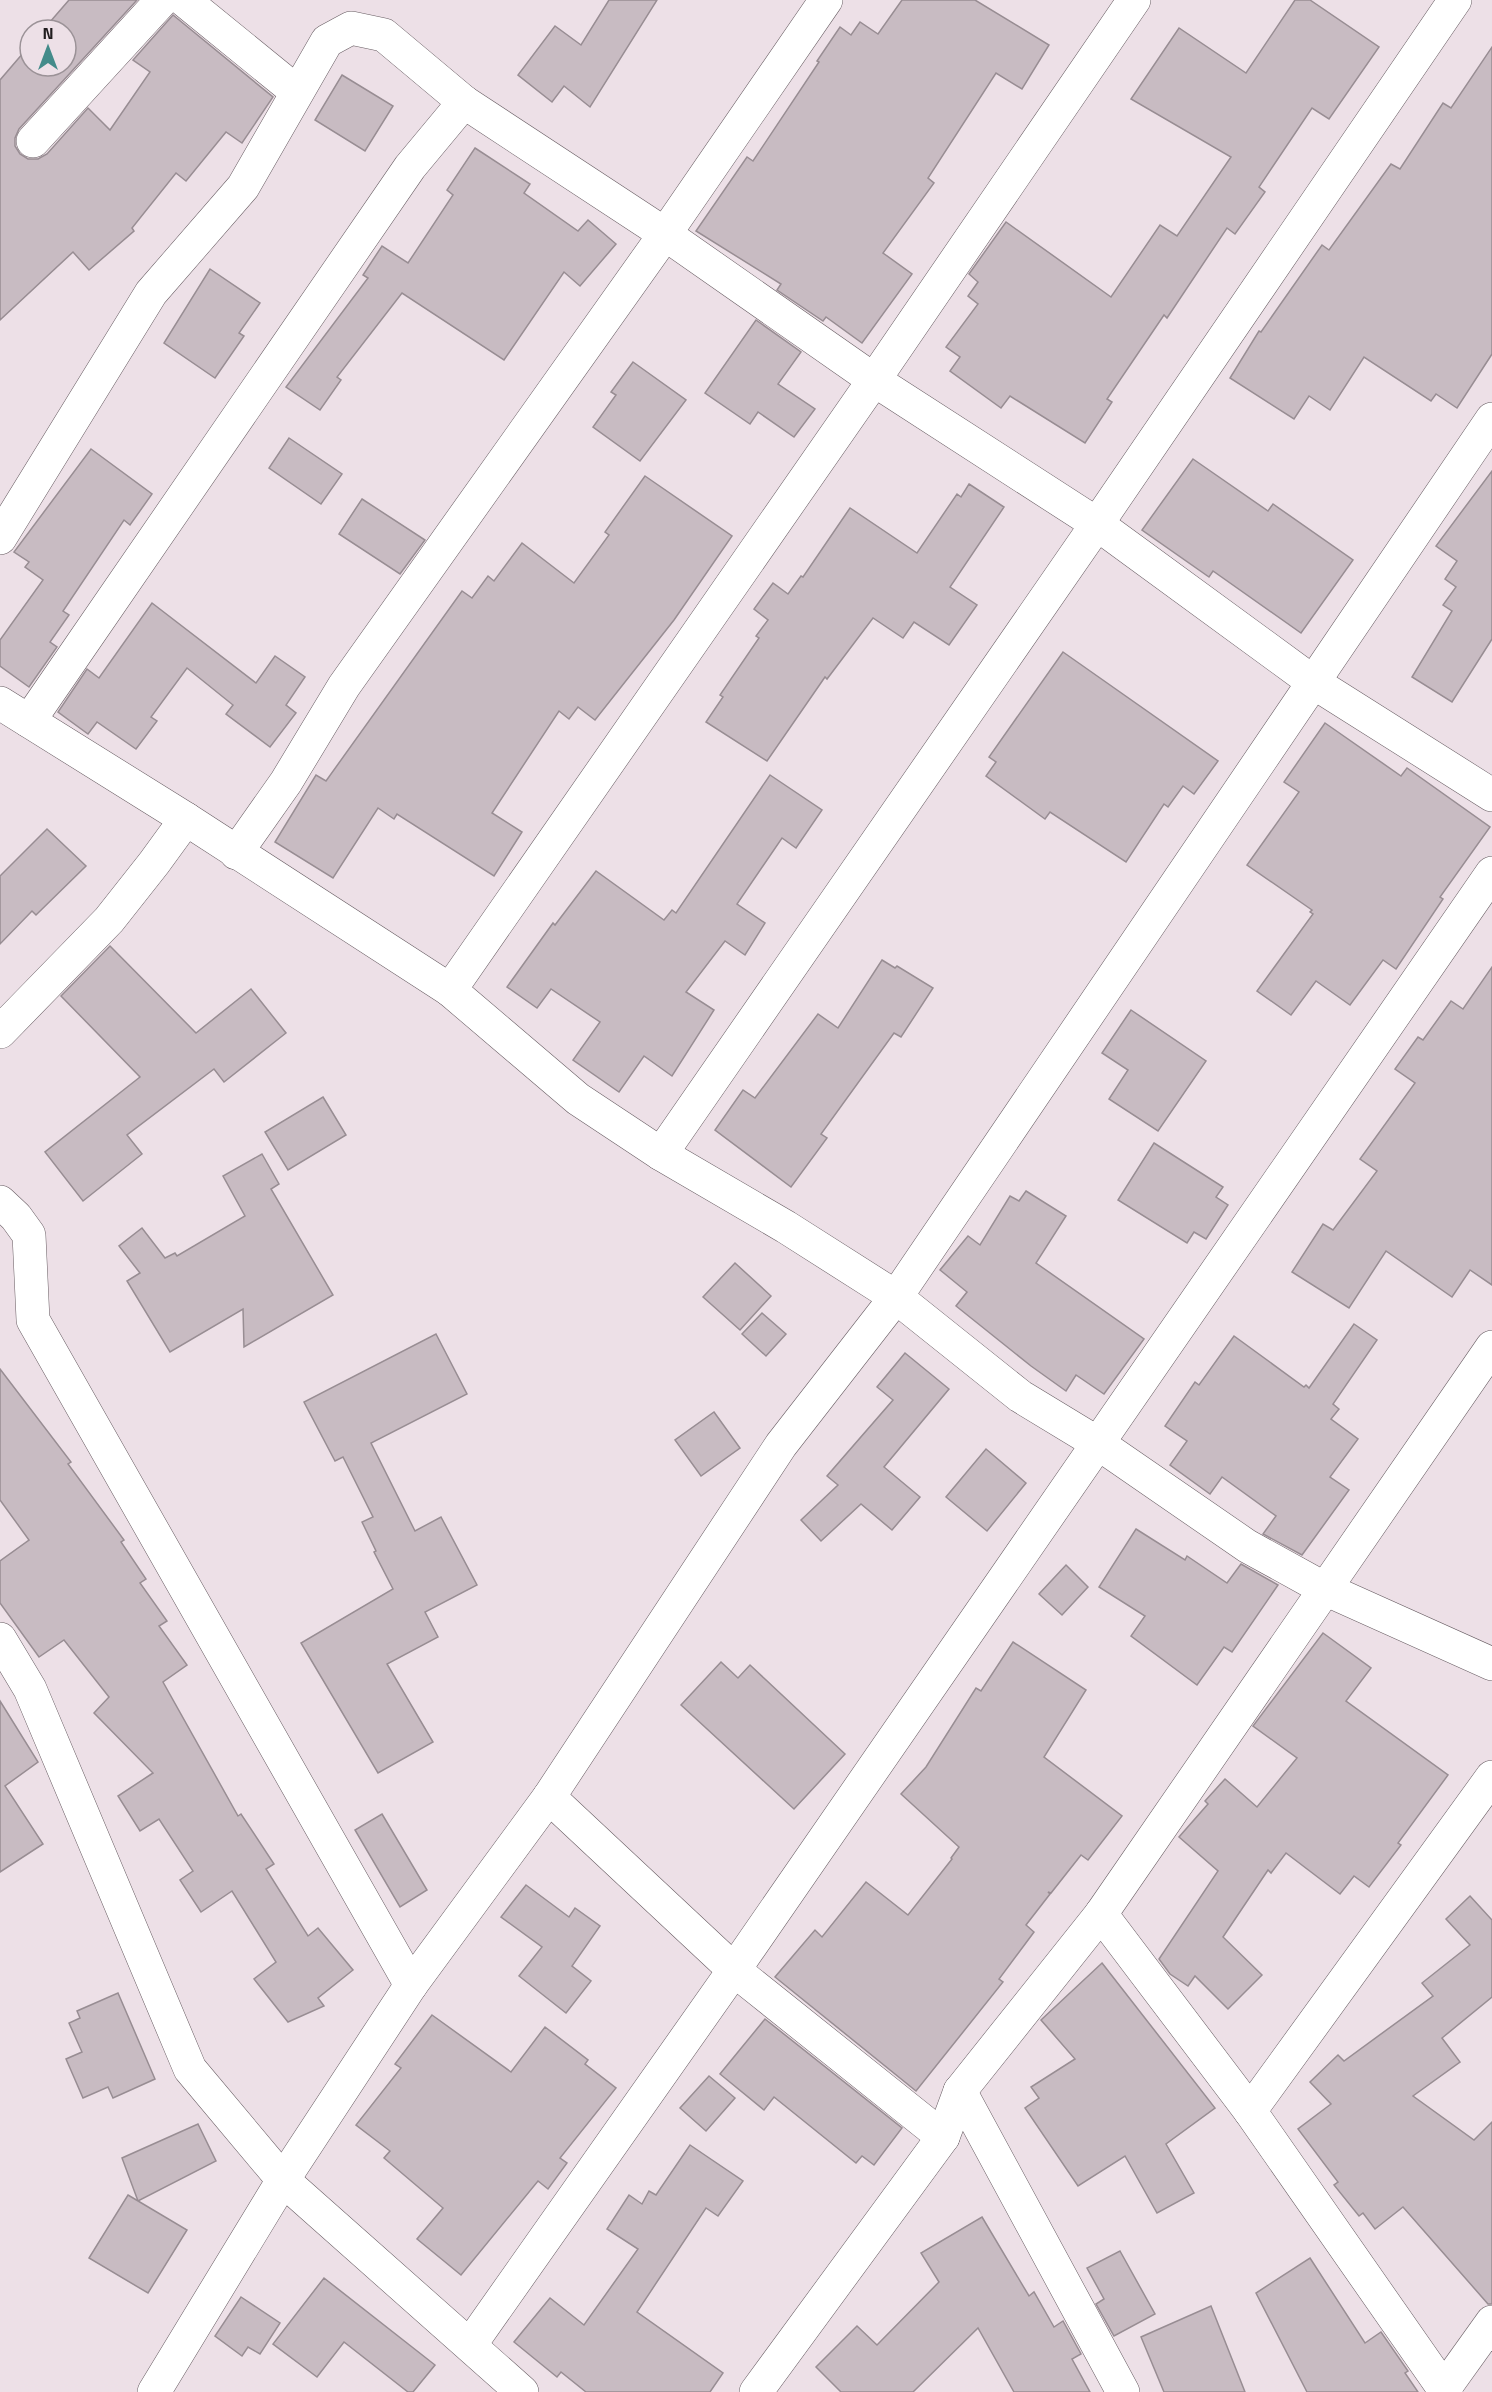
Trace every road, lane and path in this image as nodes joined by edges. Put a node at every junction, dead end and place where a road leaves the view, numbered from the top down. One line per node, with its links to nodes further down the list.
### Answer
1 (162, 0): 8 (street)
2 (184, 0): 6 (street)
3 (825, 0): 9 (street)
4 (1134, 0): 10 (street)
5 (1455, 0): 12 (street)
6 (297, 92): 7 (street); 13 (street)
7 (464, 102): 9 (street); 16 (street)
8 (33, 141)
9 (665, 234): 10 (street); 19 (street)
10 (874, 380): 12 (street); 21 (street)
11 (1492, 419): 14 (street)
12 (1097, 524): 14 (street); 23 (street)
13 (0, 538)
14 (1313, 682): 17 (street); 25 (street)
15 (0, 703): 16 (street)
16 (28, 722): 18 (street)
17 (1492, 795)
18 (186, 819): 19 (street); 22 (street)
19 (236, 852): 21 (street)
20 (1492, 873): 27 (street)
21 (450, 990): 23 (street)
22 (0, 1032)
23 (661, 1154): 25 (street)
24 (0, 1202): 35 (street)
25 (896, 1297): 27 (street); 32 (street)
26 (1492, 1347): 28 (street)
27 (1099, 1444): 28 (street); 34 (street)
28 (1325, 1589): 30 (street); 33 (street)
29 (0, 1639): 39 (street)
30 (1492, 1664)
31 (1492, 1777): 37 (street)
32 (549, 1797): 34 (street); 35 (street)
33 (1101, 1914): 36 (street); 37 (street)
34 (734, 1970): 38 (street); 41 (street)
35 (411, 1985): 39 (street)
36 (960, 2091): 38 (street); 46 (street)
37 (1250, 2111): 42 (street)
38 (943, 2137): 45 (street)
39 (283, 2180): 41 (street); 43 (street)
40 (1492, 2322): 42 (street)
41 (470, 2345): 44 (street)
42 (1445, 2390)
43 (154, 2392)
44 (522, 2392)
45 (756, 2392)
46 (1123, 2392)

